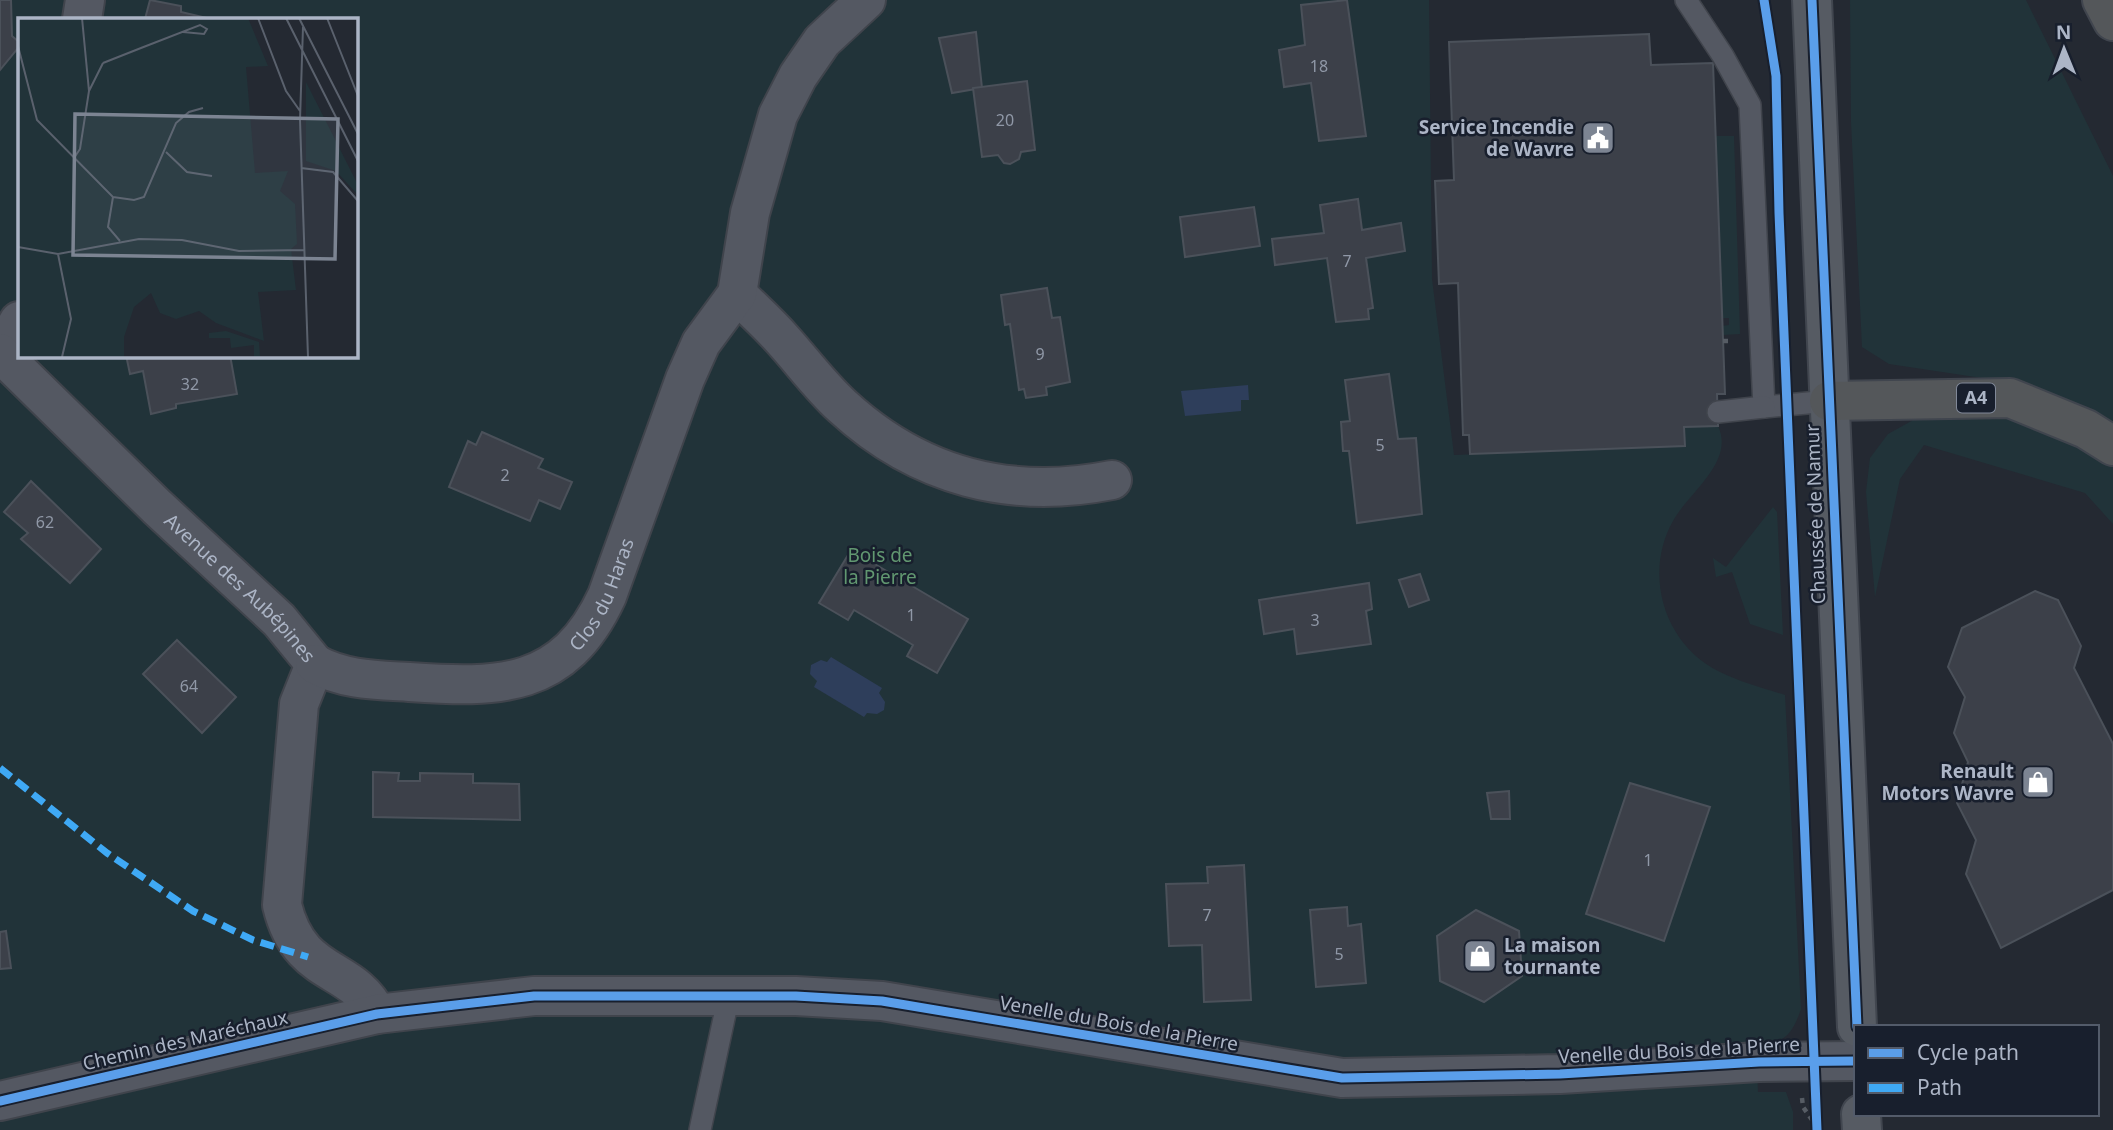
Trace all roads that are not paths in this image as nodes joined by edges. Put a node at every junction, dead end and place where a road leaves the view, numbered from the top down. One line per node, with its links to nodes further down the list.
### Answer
1 (85, 0): 6 (street)
2 (866, 0): 8 (street, Clos du Haras)
3 (1686, 0): 12 (lane)
4 (1812, 0): 11 (main road, Chaussée de Namur)
5 (2102, 0): 7 (highway)
6 (82, 18)
7 (2113, 21)
8 (737, 293): 15 (street); 16 (street, Clos du Haras)
9 (18, 323): 10 (street)
10 (0, 352): 16 (street, Avenue des Aubépines)
11 (1829, 401): 12 (lane); 14 (highway, A4); 19 (main road, Chaussée de Namur)
12 (1764, 407): 13 (lane)
13 (1718, 412)
14 (2113, 446)
15 (1112, 480)
16 (315, 664): 18 (street, Avenue des Aubépines)
17 (729, 995): 18 (street, Venelle du Bois de la Pierre); 20 (street, Venelle du Bois de la Pierre); 22 (lane)
18 (377, 1014): 21 (street, Chemin des Maréchaux)
19 (1857, 1025)
20 (1854, 1061)
21 (0, 1101)
22 (700, 1130)

